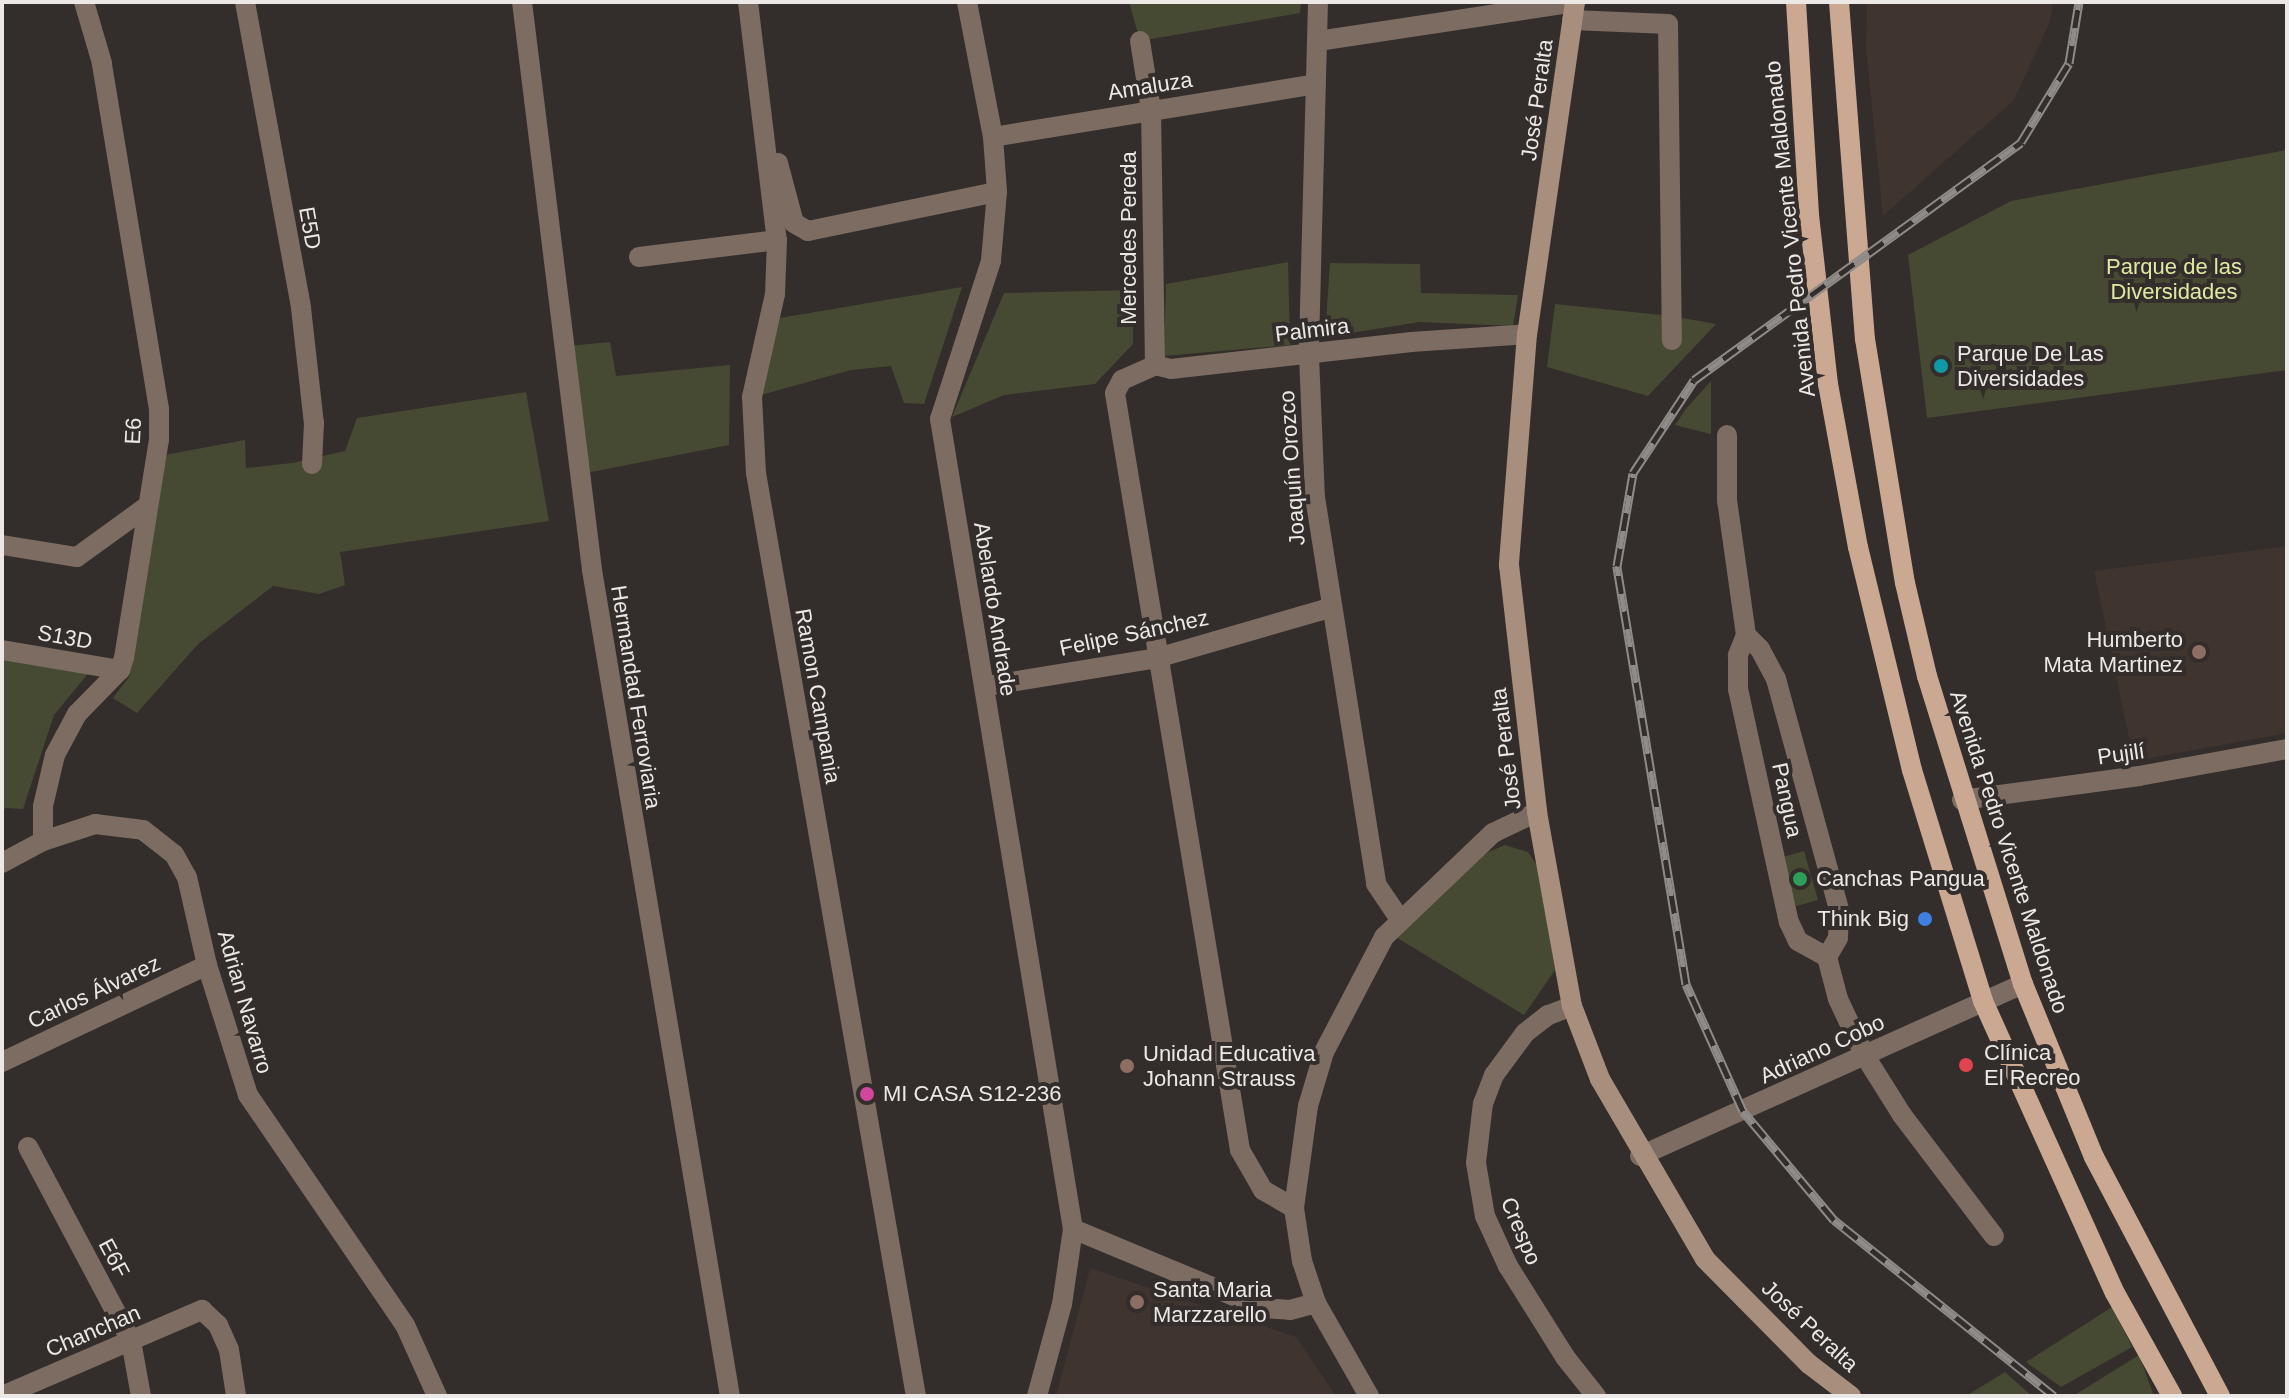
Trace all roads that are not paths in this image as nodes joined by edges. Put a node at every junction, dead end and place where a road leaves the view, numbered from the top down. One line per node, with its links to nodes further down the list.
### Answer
1 (84, 2): 25 (street, E6)
2 (245, 2): 24 (street, E5D)
3 (522, 2): 57 (street, Hermandad Ferroviaria)
4 (748, 2): 15 (street, Ramon Campania)
5 (967, 2): 14 (street, Abelardo Andrade)
6 (1318, 2): 11 (street, Joaquín Orozco)
7 (1796, 2): 42 (main road, Avenida Pedro Vicente Maldonado)
8 (1839, 2): 34 (main road, Avenida Pedro Vicente Maldonado)
9 (1574, 8): 11 (street); 19 (main road, José Peralta); 20 (street)
10 (1140, 41): 13 (street, Mercedes Pereda)
11 (1318, 41): 12 (street, Joaquín Orozco)
12 (1316, 84): 13 (street, Amaluza); 21 (street, Joaquín Orozco)
13 (1151, 110): 14 (street, Amaluza); 22 (street, Mercedes Pereda)
14 (993, 137): 16 (street, Abelardo Andrade)
15 (768, 154): 16 (street); 17 (street, Ramon Campania)
16 (997, 192): 49 (street, Abelardo Andrade)
17 (777, 240): 18 (street); 58 (street, Ramon Campania)
18 (639, 257)
19 (1527, 334): 21 (street, Palmira); 35 (main road, José Peralta)
20 (1672, 340)
21 (1309, 356): 22 (street, Palmira); 27 (street, Joaquín Orozco)
22 (1155, 365): 30 (street)
23 (1727, 435): 28 (street, Pangua)
24 (312, 464)
25 (146, 507): 26 (street); 31 (street, E6)
26 (2, 545)
27 (1329, 608): 30 (street, Felipe Sánchez); 38 (street, Joaquín Orozco)
28 (1746, 635): 39 (street, Pangua); 39 (street, Pangua)
29 (2, 650): 31 (street, S13D)
30 (1157, 658): 32 (street, Felipe Sánchez); 48 (street)
31 (120, 670): 36 (street)
32 (993, 685)
33 (2287, 749): 34 (street, Pujilí)
34 (1962, 800): 41 (main road, Avenida Pedro Vicente Maldonado)
35 (1537, 812): 38 (street); 43 (main road, José Peralta)
36 (43, 841): 37 (street, Adrian Navarro); 40 (street, Adrian Navarro)
37 (2, 863)
38 (1399, 918): 48 (street)
39 (1827, 957): 44 (street)
40 (207, 965): 45 (street, Carlos Álvarez); 56 (street, Adrian Navarro)
41 (2023, 984): 42 (street, Adriano Cobo); 64 (main road, Avenida Pedro Vicente Maldonado)
42 (1983, 1001): 44 (street, Adriano Cobo); 63 (main road, Avenida Pedro Vicente Maldonado)
43 (1572, 1006): 47 (main road, José Peralta); 61 (street, Crespo)
44 (1865, 1056): 47 (street, Adriano Cobo); 50 (street)
45 (2, 1062)
46 (28, 1147): 52 (street, E6F)
47 (1640, 1156): 62 (main road, José Peralta)
48 (1294, 1208): 51 (street)
49 (1073, 1229): 51 (street); 59 (street)
50 (1994, 1236)
51 (1316, 1303): 60 (street)
52 (131, 1341): 53 (street, Chanchan); 54 (street, E6F); 55 (street, Chanchan)
53 (2, 1396)
54 (141, 1396)
55 (236, 1396)
56 (437, 1396)
57 (730, 1396)
58 (916, 1396)
59 (1037, 1396)
60 (1369, 1396)
61 (1596, 1396)
62 (1851, 1396)
63 (2172, 1396)
64 (2220, 1396)

